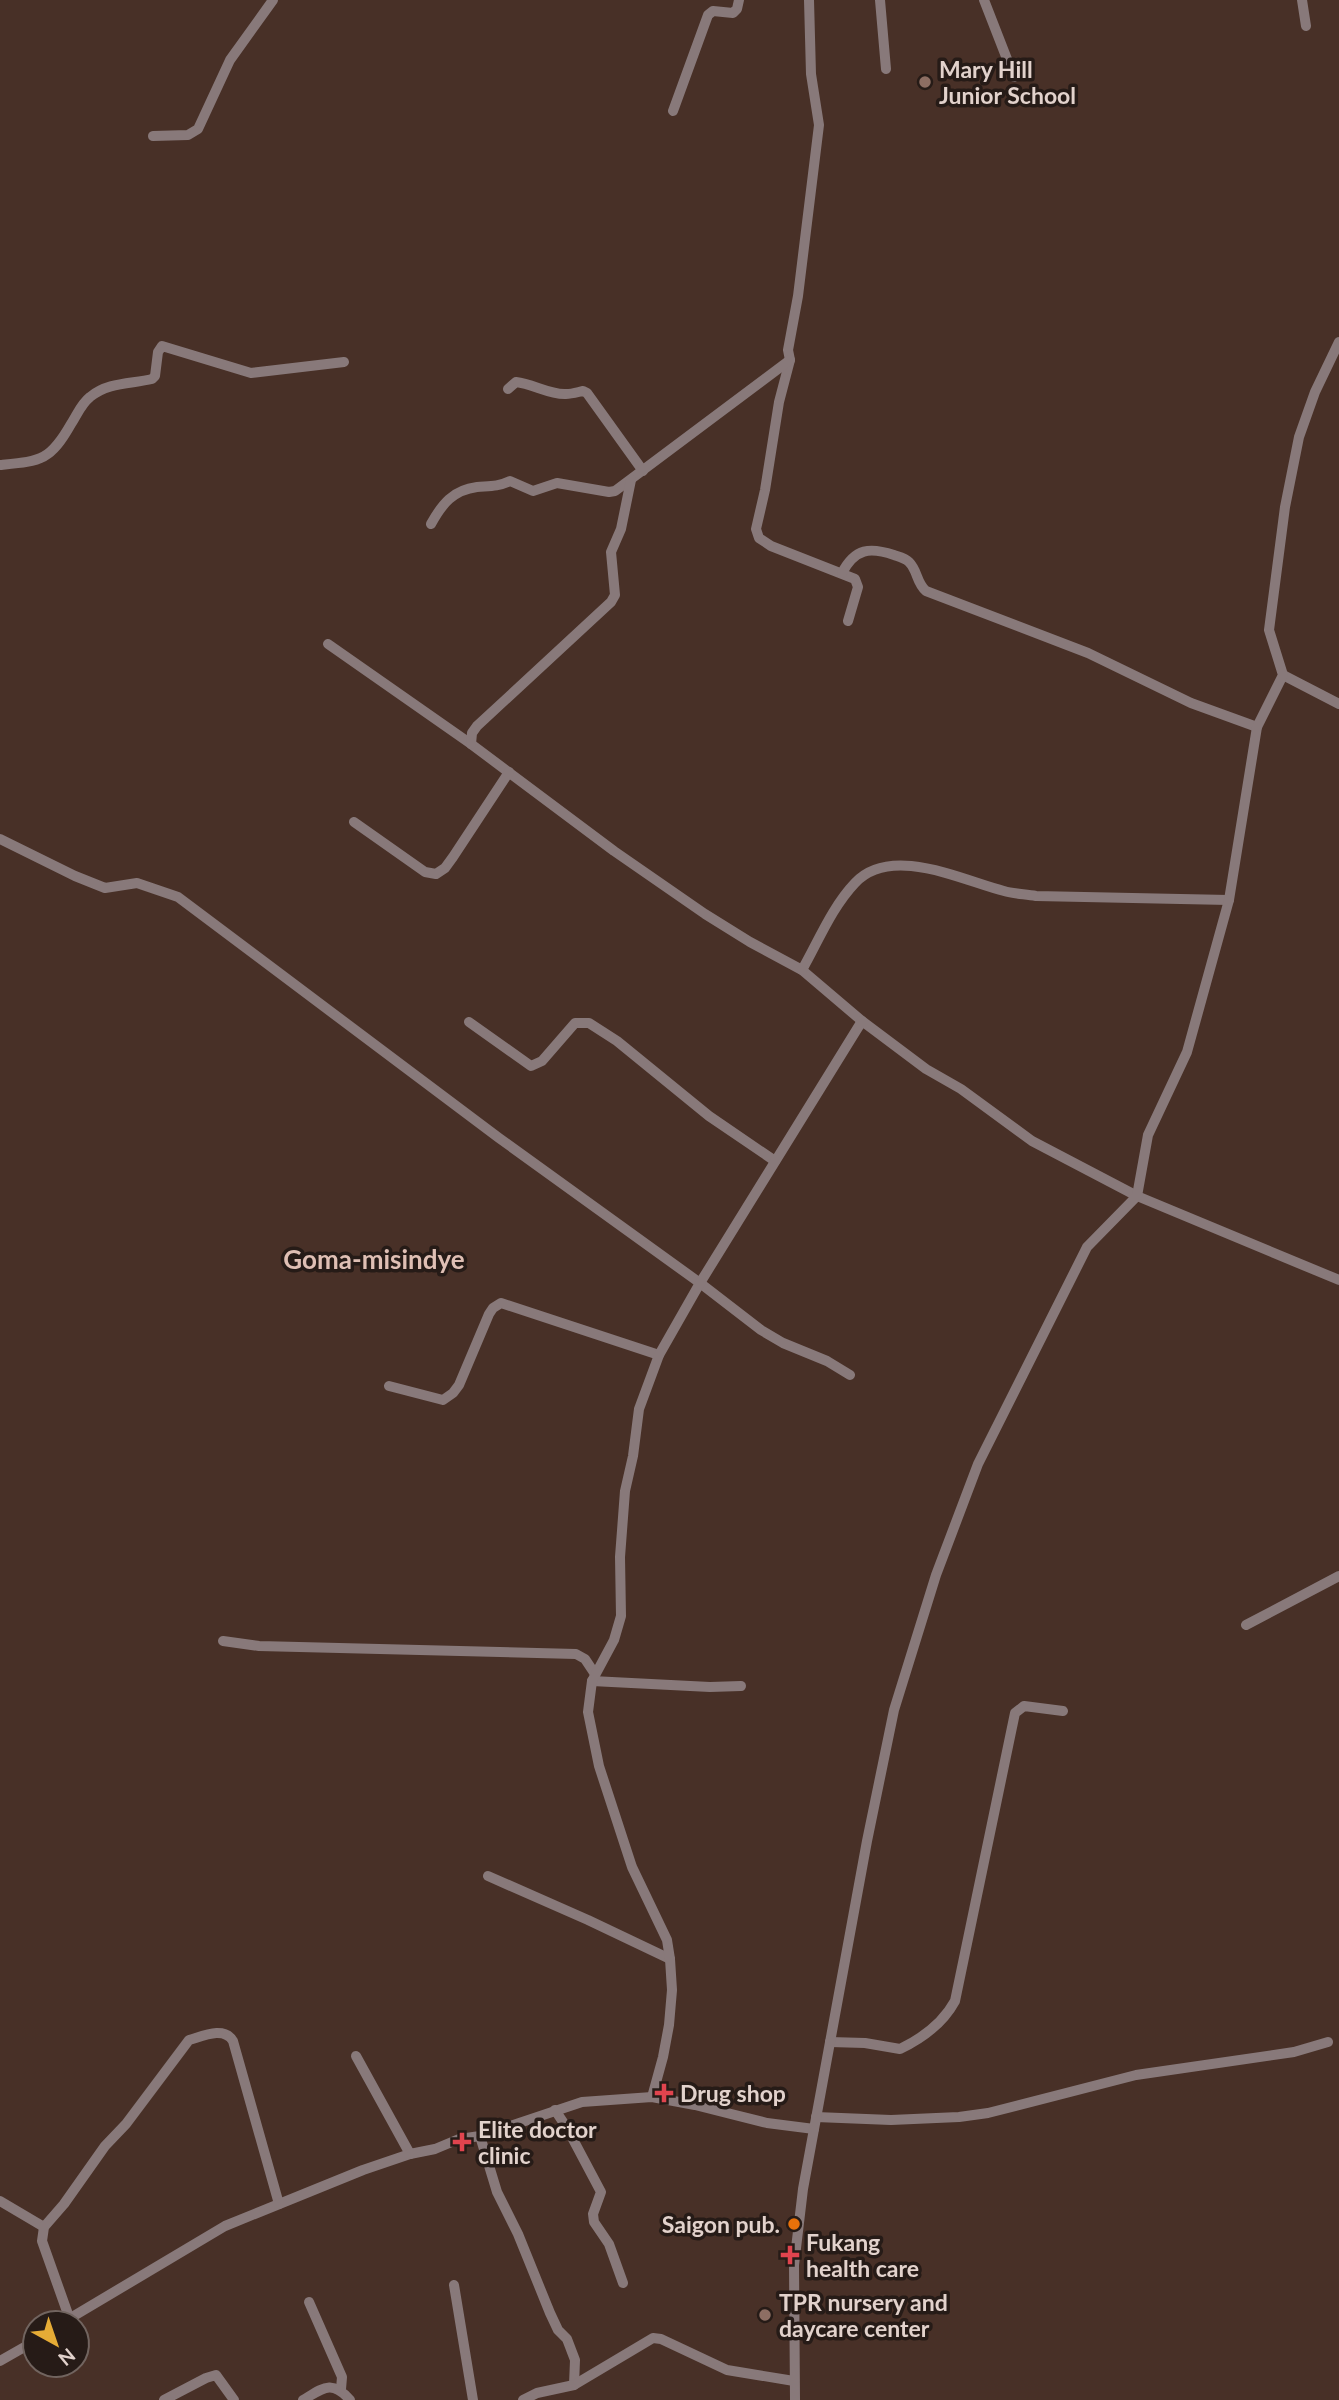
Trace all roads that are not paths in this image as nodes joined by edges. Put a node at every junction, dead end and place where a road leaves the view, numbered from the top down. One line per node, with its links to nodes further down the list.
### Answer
1 (272, 0): 11 (street)
2 (739, 0): 10 (street)
3 (809, 0): 13 (street)
4 (880, 0): 8 (street)
5 (984, 0): 9 (street)
6 (1302, 0): 7 (street)
7 (1306, 26)
8 (886, 69)
9 (1014, 76)
10 (673, 111)
11 (153, 136)
12 (1339, 342): 23 (street)
13 (790, 360): 17 (street); 20 (street)
14 (344, 362): 16 (street)
15 (508, 389): 17 (street)
16 (0, 465)
17 (643, 471): 18 (street)
18 (631, 480): 19 (street); 26 (street)
19 (431, 524)
20 (842, 573): 21 (street); 25 (street)
21 (848, 621)
22 (328, 644): 26 (street)
23 (1283, 675): 24 (street); 25 (street)
24 (1339, 704)
25 (1257, 727): 30 (street)
26 (471, 744): 27 (street)
27 (509, 772): 28 (street); 31 (street)
28 (354, 821)
29 (0, 839): 37 (street)
30 (1229, 900): 31 (street); 35 (street)
31 (802, 970): 32 (street)
32 (862, 1021): 34 (street); 35 (street)
33 (469, 1022): 34 (street)
34 (775, 1161): 37 (street)
35 (1137, 1195): 36 (street); 49 (street)
36 (1339, 1280)
37 (700, 1283): 38 (street); 39 (street)
38 (659, 1355): 40 (street); 44 (street)
39 (850, 1375)
40 (389, 1386)
41 (1339, 1576): 42 (street)
42 (1246, 1625)
43 (223, 1641): 44 (street)
44 (593, 1677): 45 (street); 48 (street)
45 (741, 1686)
46 (1063, 1711): 49 (street)
47 (488, 1876): 48 (street)
48 (670, 1959): 52 (street)
49 (830, 2042): 54 (street)
50 (1328, 2042): 54 (street)
51 (356, 2056): 57 (street)
52 (652, 2097): 53 (street); 55 (street)
53 (555, 2110): 56 (street); 61 (street)
54 (816, 2117): 55 (street)
55 (814, 2129): 68 (street)
56 (480, 2136): 57 (street); 69 (street)
57 (410, 2154): 59 (street)
58 (0, 2201): 60 (street)
59 (279, 2204): 60 (street); 65 (street)
60 (44, 2227): 64 (street)
61 (622, 2283)
62 (454, 2285): 75 (street)
63 (309, 2302): 70 (street)
64 (63, 2309)
65 (85, 2309)
66 (21, 2349): 67 (street)
67 (0, 2361)
68 (794, 2381): 69 (street); 77 (street)
69 (575, 2385): 76 (street)
70 (341, 2389): 73 (street); 74 (street)
71 (164, 2400): 72 (street)
72 (234, 2400)
73 (303, 2400)
74 (350, 2400)
75 (473, 2400)
76 (523, 2400)
77 (795, 2400)

